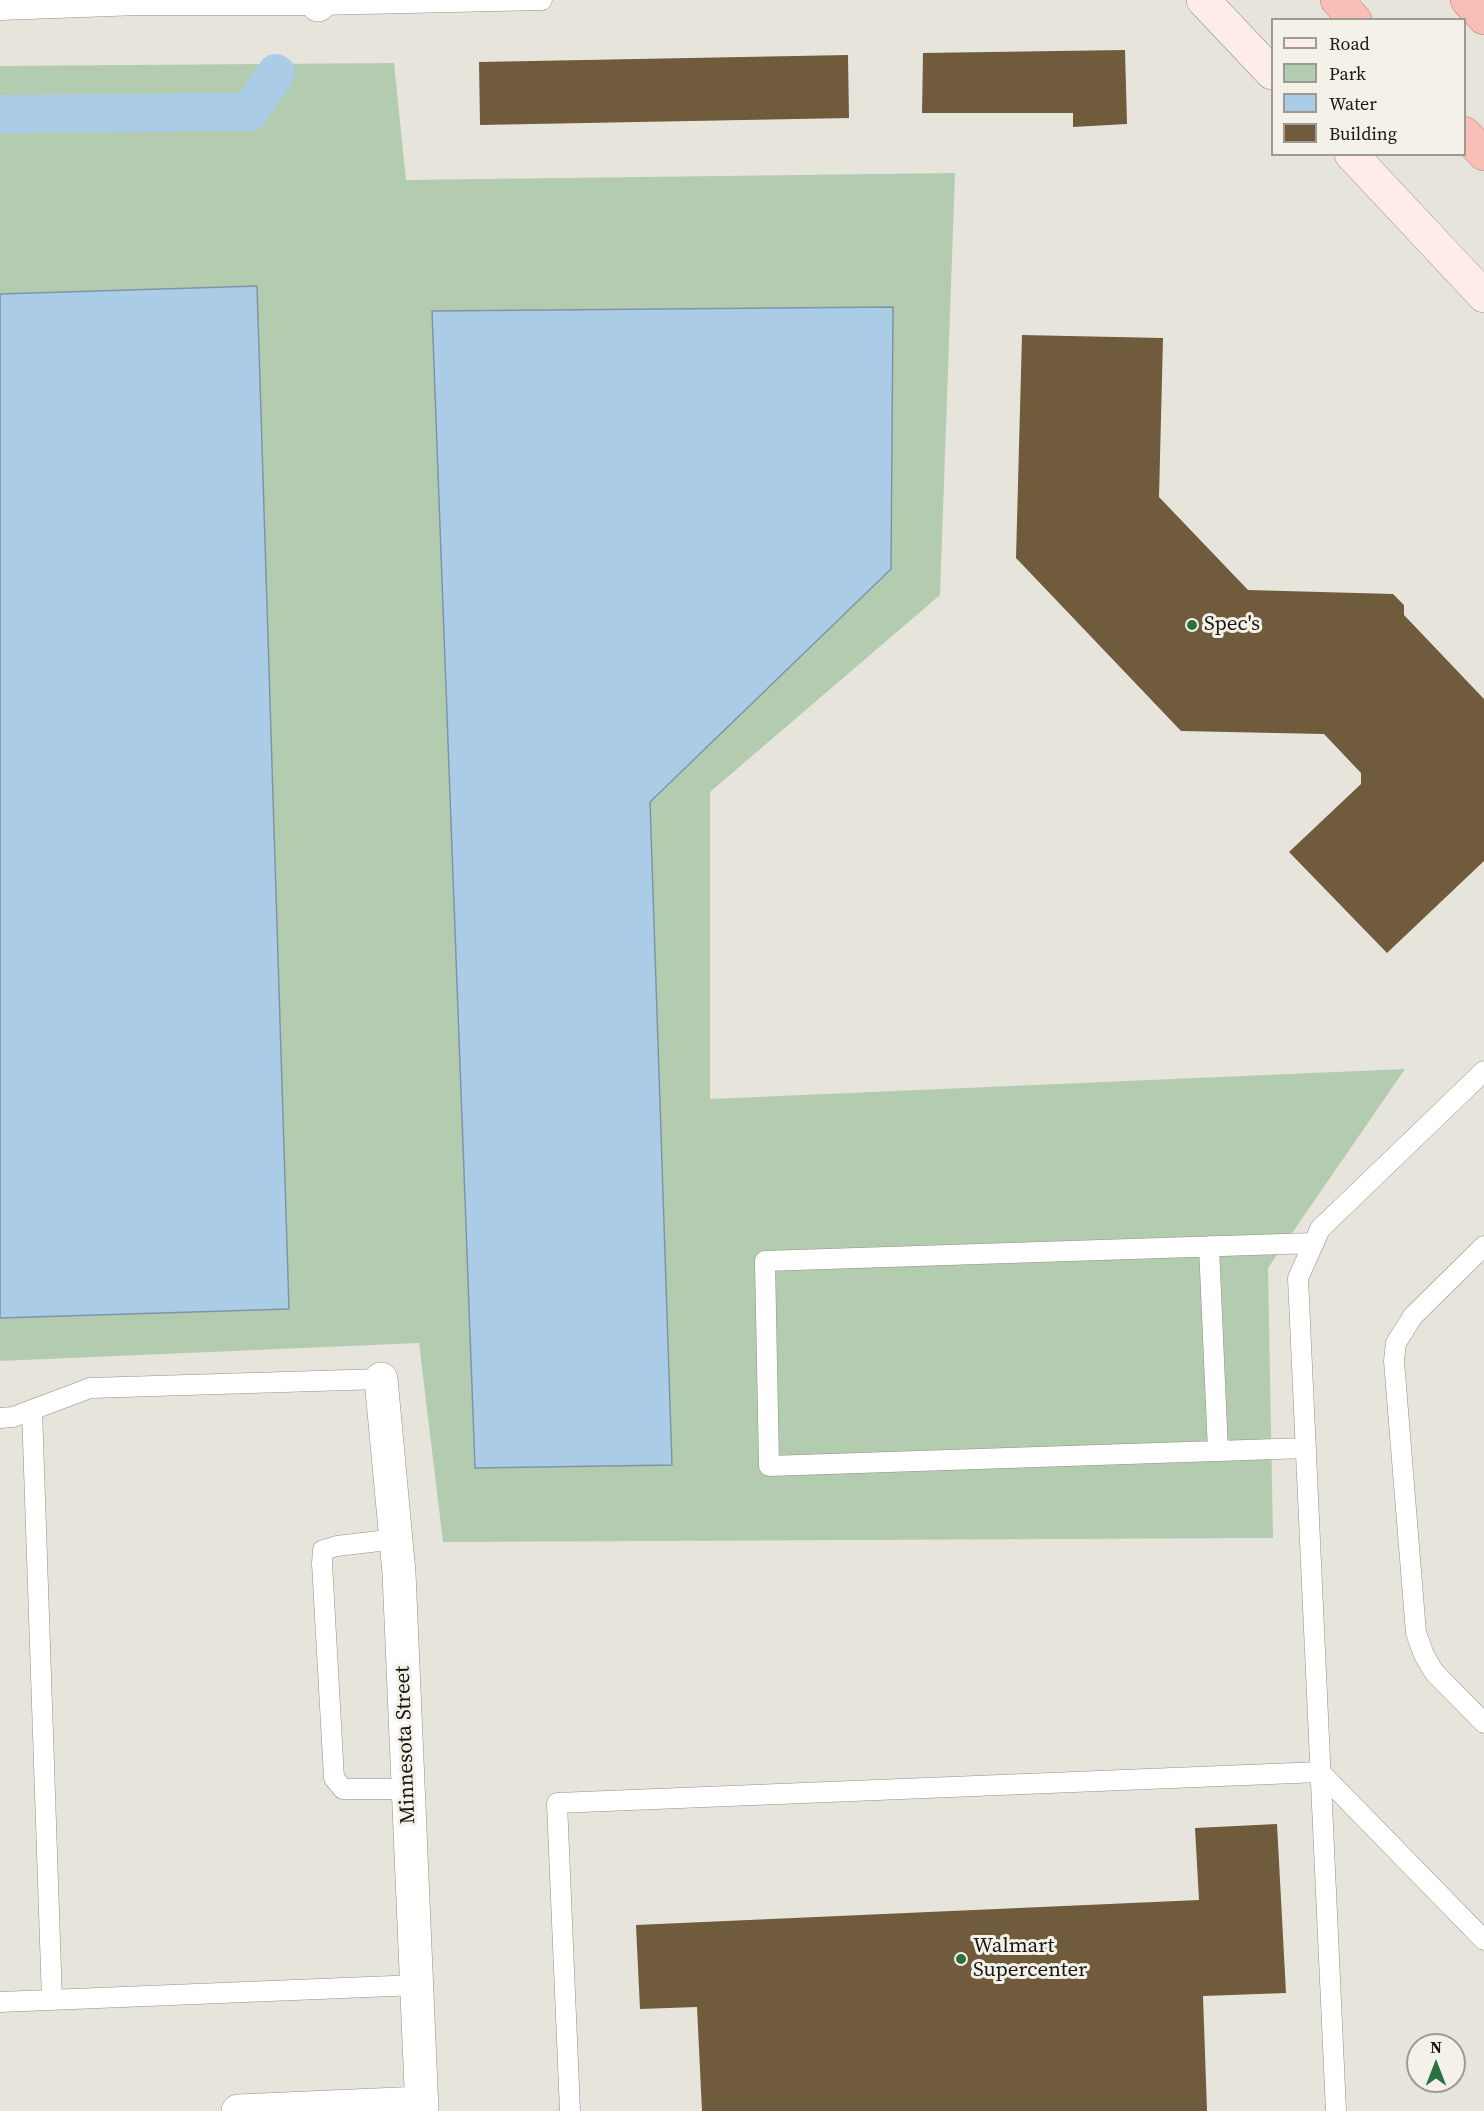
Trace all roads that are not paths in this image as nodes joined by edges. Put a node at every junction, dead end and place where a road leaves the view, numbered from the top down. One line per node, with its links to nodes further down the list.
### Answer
1 (542, 0): 5 (lane)
2 (1203, 0): 9 (main road)
3 (1337, 0): 7 (highway)
4 (1467, 0): 8 (highway)
5 (317, 2): 6 (lane)
6 (0, 10)
7 (1353, 18)
8 (1484, 18)
9 (1271, 72)
10 (1466, 135): 11 (highway)
11 (1484, 154)
12 (1352, 156): 13 (main road)
13 (1484, 296)
14 (1484, 1071): 15 (lane)
15 (1314, 1243): 16 (lane); 21 (lane)
16 (1209, 1246): 22 (lane); 22 (lane)
17 (1484, 1246): 24 (lane)
18 (381, 1379): 19 (lane); 23 (street, Minnesota Street)
19 (32, 1410): 20 (lane); 29 (lane)
20 (0, 1418)
21 (1306, 1448): 22 (lane); 25 (lane)
22 (1218, 1451)
23 (396, 1539): 26 (street, Minnesota Street); 26 (lane)
24 (1484, 1723)
25 (1320, 1772): 27 (lane); 33 (lane); 34 (lane)
26 (408, 1789): 28 (street, Minnesota Street)
27 (1484, 1940)
28 (417, 1985): 29 (lane); 31 (street, Minnesota Street)
29 (51, 2000): 30 (lane)
30 (0, 2002)
31 (422, 2107): 32 (street)
32 (238, 2111)
33 (570, 2111)
34 (1336, 2111)

